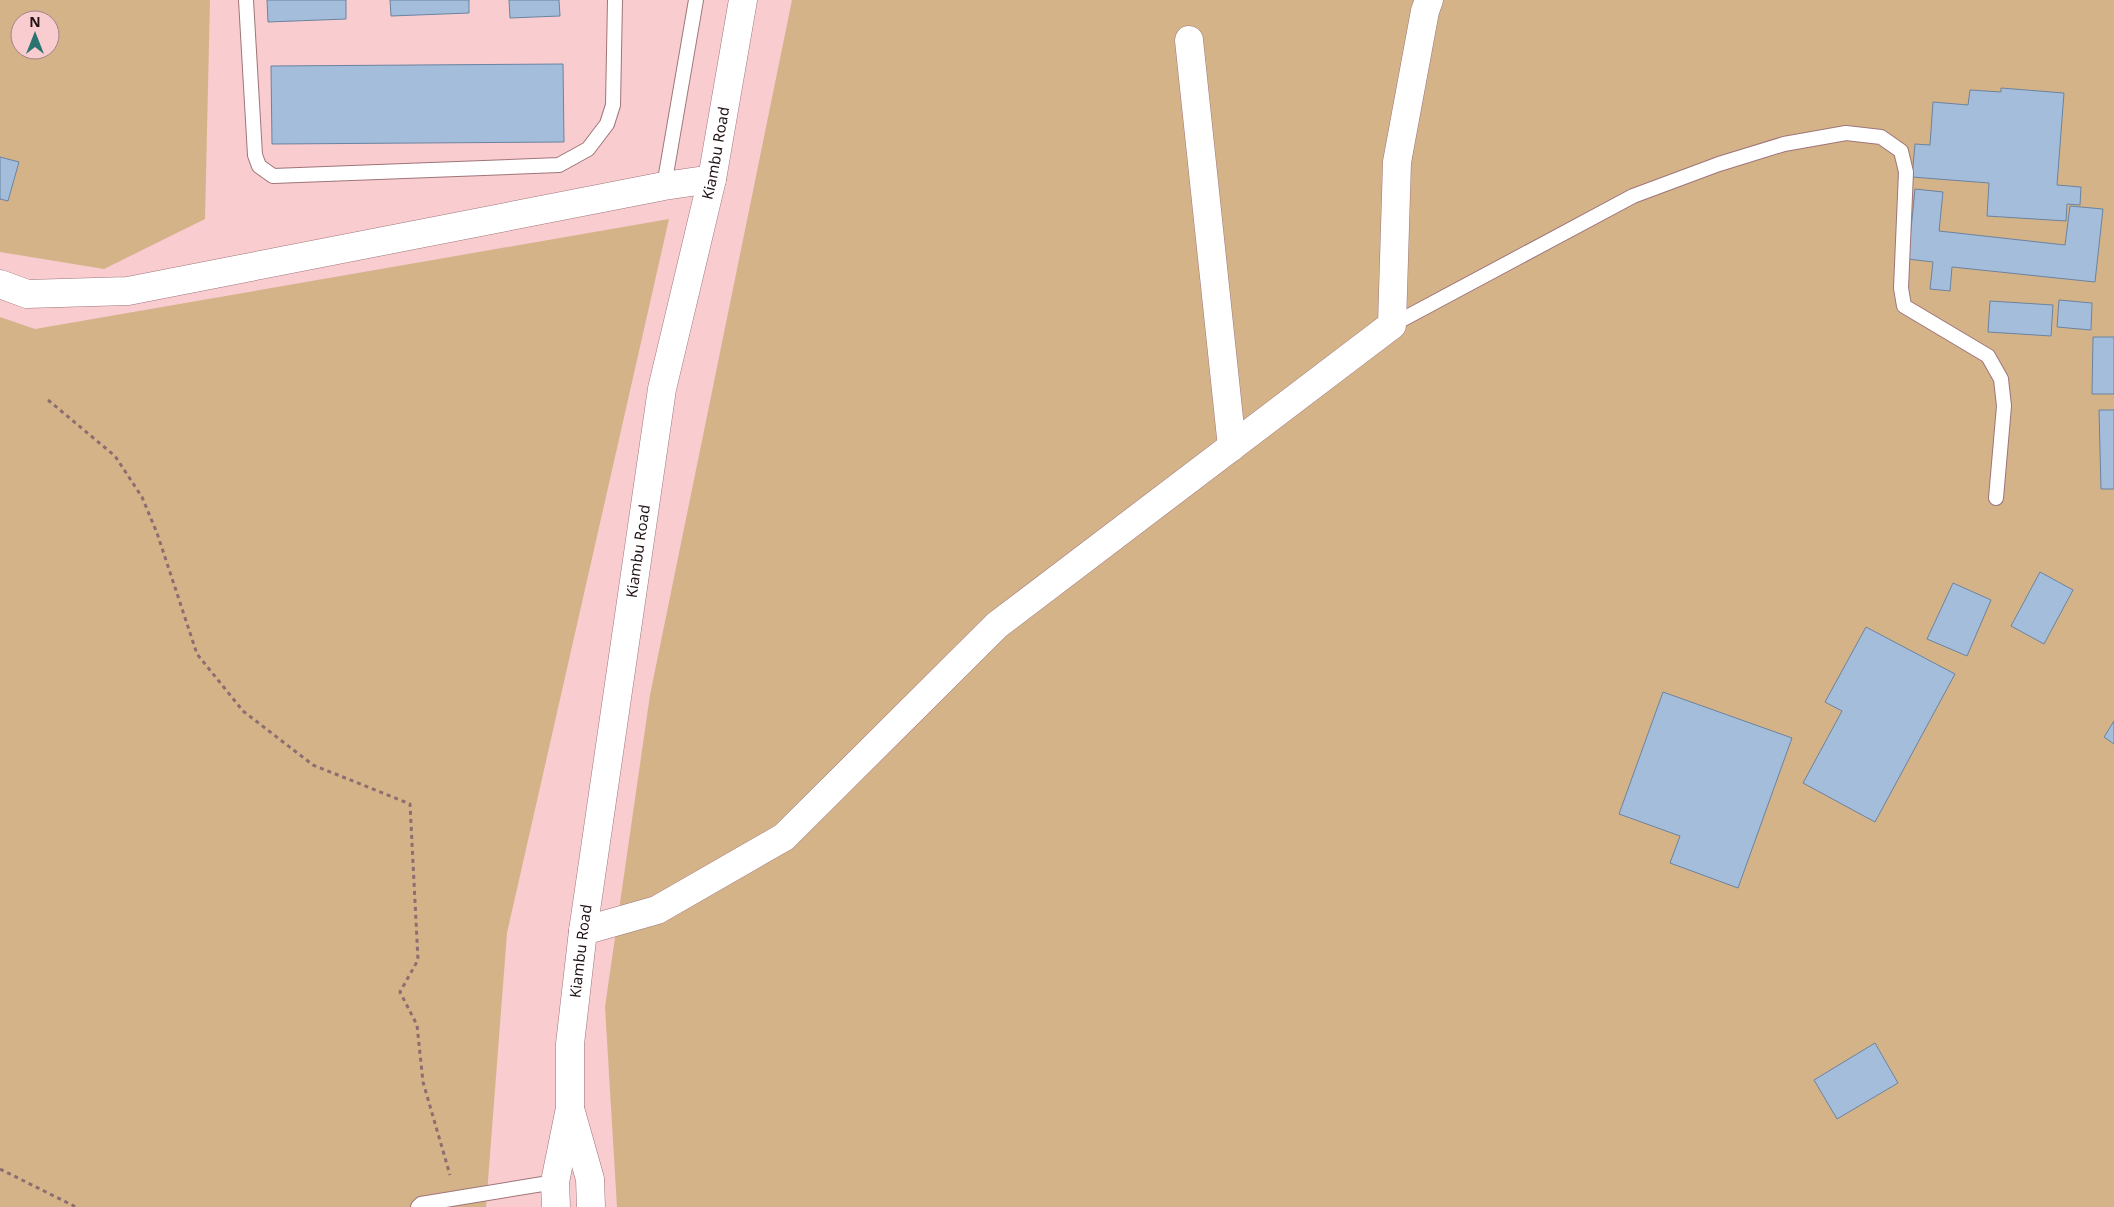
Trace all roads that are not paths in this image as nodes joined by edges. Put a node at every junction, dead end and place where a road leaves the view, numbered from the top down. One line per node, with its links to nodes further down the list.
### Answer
1 (246, 0): 2 (lane)
2 (615, 0)
3 (696, 0): 8 (lane)
4 (743, 0): 7 (main road, Kiambu Road)
5 (1429, 0): 10 (main road)
6 (1189, 40): 11 (main road)
7 (712, 179): 8 (main road); 13 (main road, Kiambu Road)
8 (664, 186): 9 (main road)
9 (0, 284)
10 (1392, 326): 11 (main road); 12 (lane)
11 (1232, 447): 13 (main road)
12 (1996, 498)
13 (583, 931): 14 (main road, Kiambu Road)
14 (570, 1108): 15 (main road, Kiambu Road); 17 (main road, Kiambu Road)
15 (556, 1195): 16 (lane)
16 (418, 1207)
17 (591, 1207)

